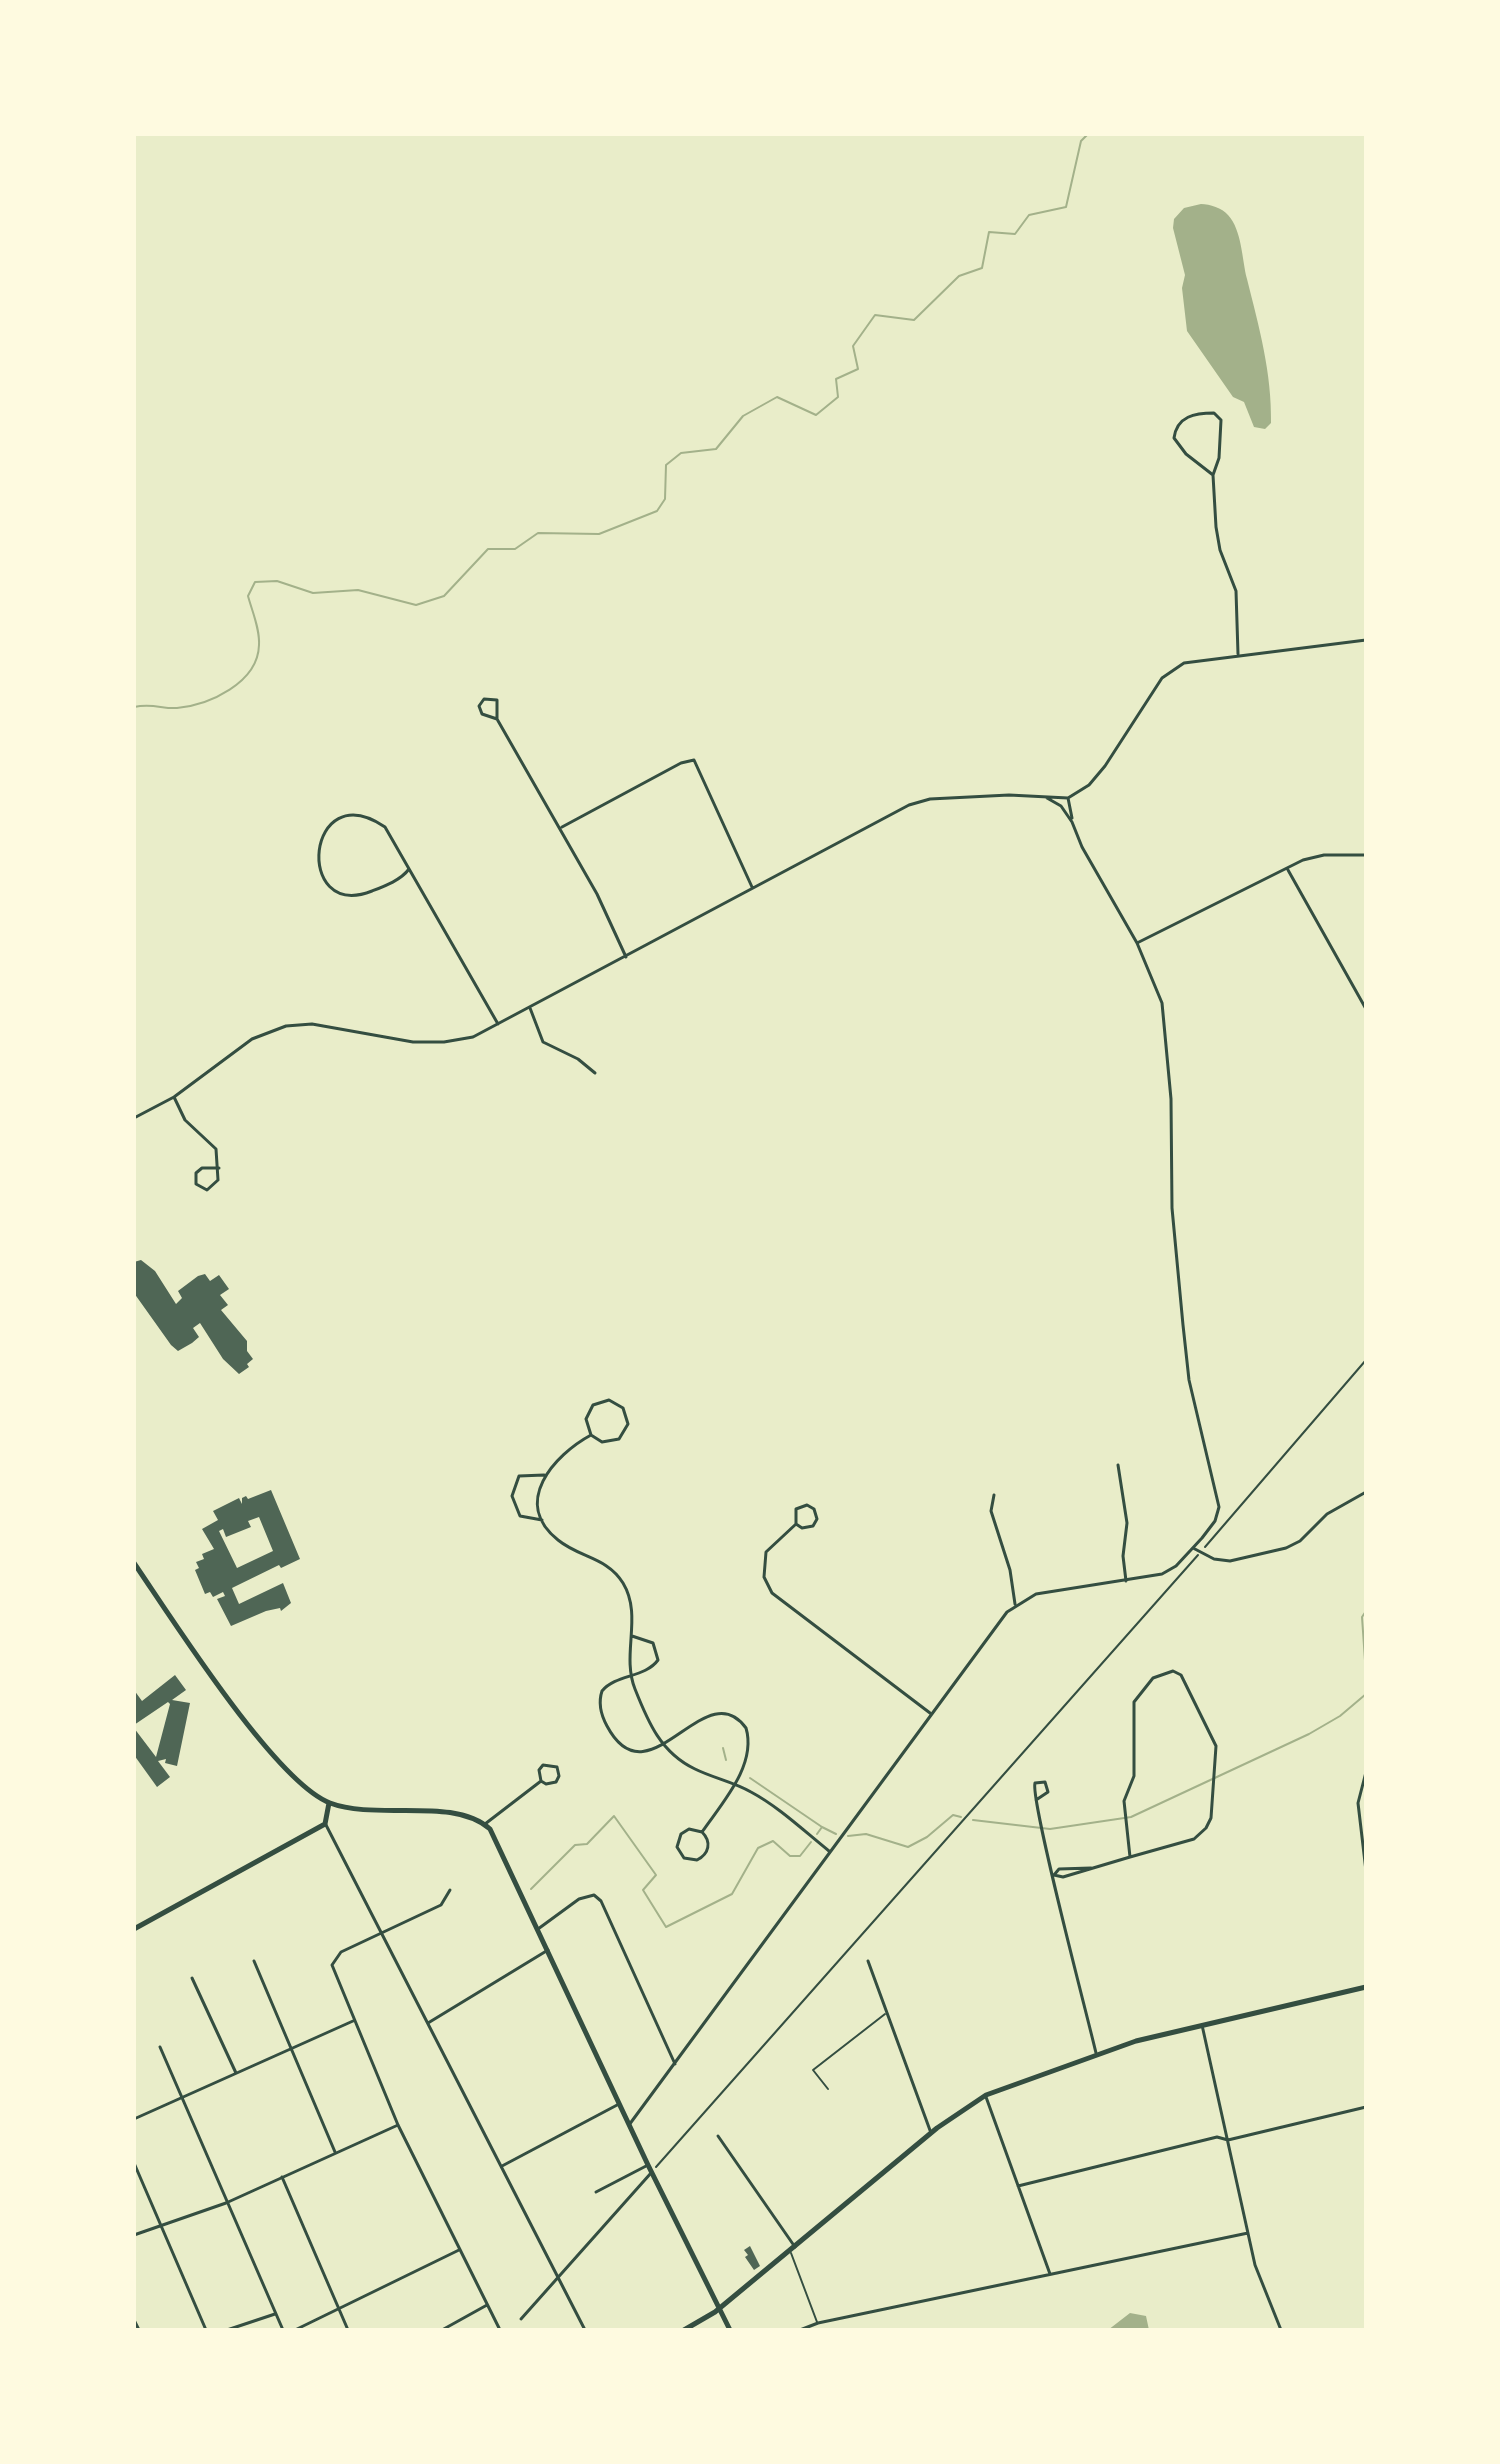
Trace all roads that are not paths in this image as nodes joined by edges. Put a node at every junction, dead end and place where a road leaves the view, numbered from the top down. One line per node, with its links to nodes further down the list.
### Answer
1 (1213, 475): 1 (street); 3 (street)
2 (1366, 640): 3 (street)
3 (1238, 654): 6 (street)
4 (497, 719): 4 (street); 8 (street)
5 (1047, 798): 6 (street); 7 (street); 12 (street)
6 (1068, 798): 7 (street)
7 (1072, 822): 13 (street)
8 (561, 828): 12 (street); 14 (street)
9 (1366, 855): 10 (street)
10 (1287, 868): 13 (street); 16 (street)
11 (409, 869): 11 (street); 17 (street)
12 (752, 887): 14 (street)
13 (1137, 943): 30 (street)
14 (626, 957): 15 (street)
15 (530, 1008): 17 (street); 18 (street)
16 (1366, 1009)
17 (498, 1024): 19 (street)
18 (595, 1073)
19 (174, 1097): 20 (street); 21 (street)
20 (134, 1118)
21 (219, 1168): 21 (street)
22 (591, 1435): 22 (street); 25 (street)
23 (1118, 1465): 32 (street)
24 (1366, 1469): 26 (street)
25 (544, 1475): 28 (street); 28 (street)
26 (1366, 1489): 30 (street)
27 (994, 1495): 33 (street)
28 (543, 1519): 34 (street)
29 (796, 1524): 29 (street); 36 (street)
30 (1193, 1548): 32 (street)
31 (134, 1563): 42 (main road)
32 (1126, 1581): 33 (street)
33 (1015, 1604): 36 (street)
34 (632, 1636): 35 (street); 35 (street)
35 (630, 1676): 37 (street); 37 (street)
36 (930, 1713): 46 (street)
37 (662, 1745): 40 (street); 40 (street)
38 (1366, 1772): 49 (street)
39 (541, 1781): 39 (street); 44 (street)
40 (734, 1784): 45 (street); 46 (street)
41 (1036, 1800): 41 (street); 50 (street)
42 (329, 1803): 43 (main road); 44 (main road)
43 (325, 1824): 52 (main road); 54 (street)
44 (485, 1824): 53 (main road)
45 (702, 1832): 45 (street)
46 (829, 1851): 67 (street)
47 (1130, 1857): 47 (street); 48 (street)
48 (1091, 1868): 50 (street); 50 (street)
49 (1366, 1871)
50 (1054, 1875): 66 (street)
51 (450, 1890): 54 (street)
52 (134, 1929)
53 (538, 1929): 55 (main road); 67 (street)
54 (383, 1935): 61 (street); 62 (street)
55 (548, 1950): 62 (street); 72 (main road)
56 (254, 1961): 65 (street)
57 (868, 1961): 60 (street)
58 (192, 1978): 68 (street)
59 (1366, 1987): 63 (main road)
60 (886, 2014): 69 (lane); 77 (street)
61 (353, 2021): 65 (street); 75 (street)
62 (428, 2023): 83 (street)
63 (1202, 2023): 66 (main road); 79 (street)
64 (160, 2047): 71 (street)
65 (292, 2048): 68 (street); 80 (street)
66 (1096, 2053): 70 (main road)
67 (675, 2064): 76 (street)
68 (236, 2073): 71 (street)
69 (828, 2089)
70 (986, 2095): 77 (main road); 86 (street)
71 (180, 2098): 74 (street); 88 (street)
72 (619, 2104): 76 (main road); 83 (street)
73 (1366, 2107): 79 (street)
74 (134, 2119)
75 (398, 2125): 80 (street); 93 (street)
76 (629, 2125): 82 (main road)
77 (931, 2133): 92 (main road)
78 (718, 2136): 92 (street)
79 (1228, 2140): 86 (street); 90 (street)
80 (335, 2152): 85 (street)
81 (134, 2163): 89 (street)
82 (648, 2165): 84 (main road); 87 (street)
83 (502, 2166): 95 (street)
84 (653, 2170): 95 (street); 97 (main road)
85 (282, 2177): 88 (street); 98 (street)
86 (1018, 2186): 94 (street)
87 (596, 2192)
88 (226, 2203): 89 (street); 99 (street)
89 (161, 2226): 91 (street); 104 (street)
90 (1248, 2233): 94 (street); 115 (street)
91 (134, 2235)
92 (792, 2249): 97 (main road); 102 (lane)
93 (459, 2250): 96 (street); 98 (street)
94 (1050, 2274): 102 (street)
95 (559, 2277): 100 (street); 111 (street)
96 (487, 2305): 109 (street); 110 (street)
97 (719, 2308): 112 (main road); 113 (main road)
98 (339, 2309): 107 (street); 108 (street)
99 (275, 2314): 105 (street); 106 (street)
100 (521, 2319)
101 (134, 2320): 103 (street)
102 (818, 2323): 114 (street)
103 (139, 2330)
104 (206, 2330)
105 (227, 2330)
106 (283, 2330)
107 (295, 2330)
108 (348, 2330)
109 (442, 2330)
110 (500, 2330)
111 (585, 2330)
112 (684, 2330)
113 (730, 2330)
114 (800, 2330)
115 (1281, 2330)

